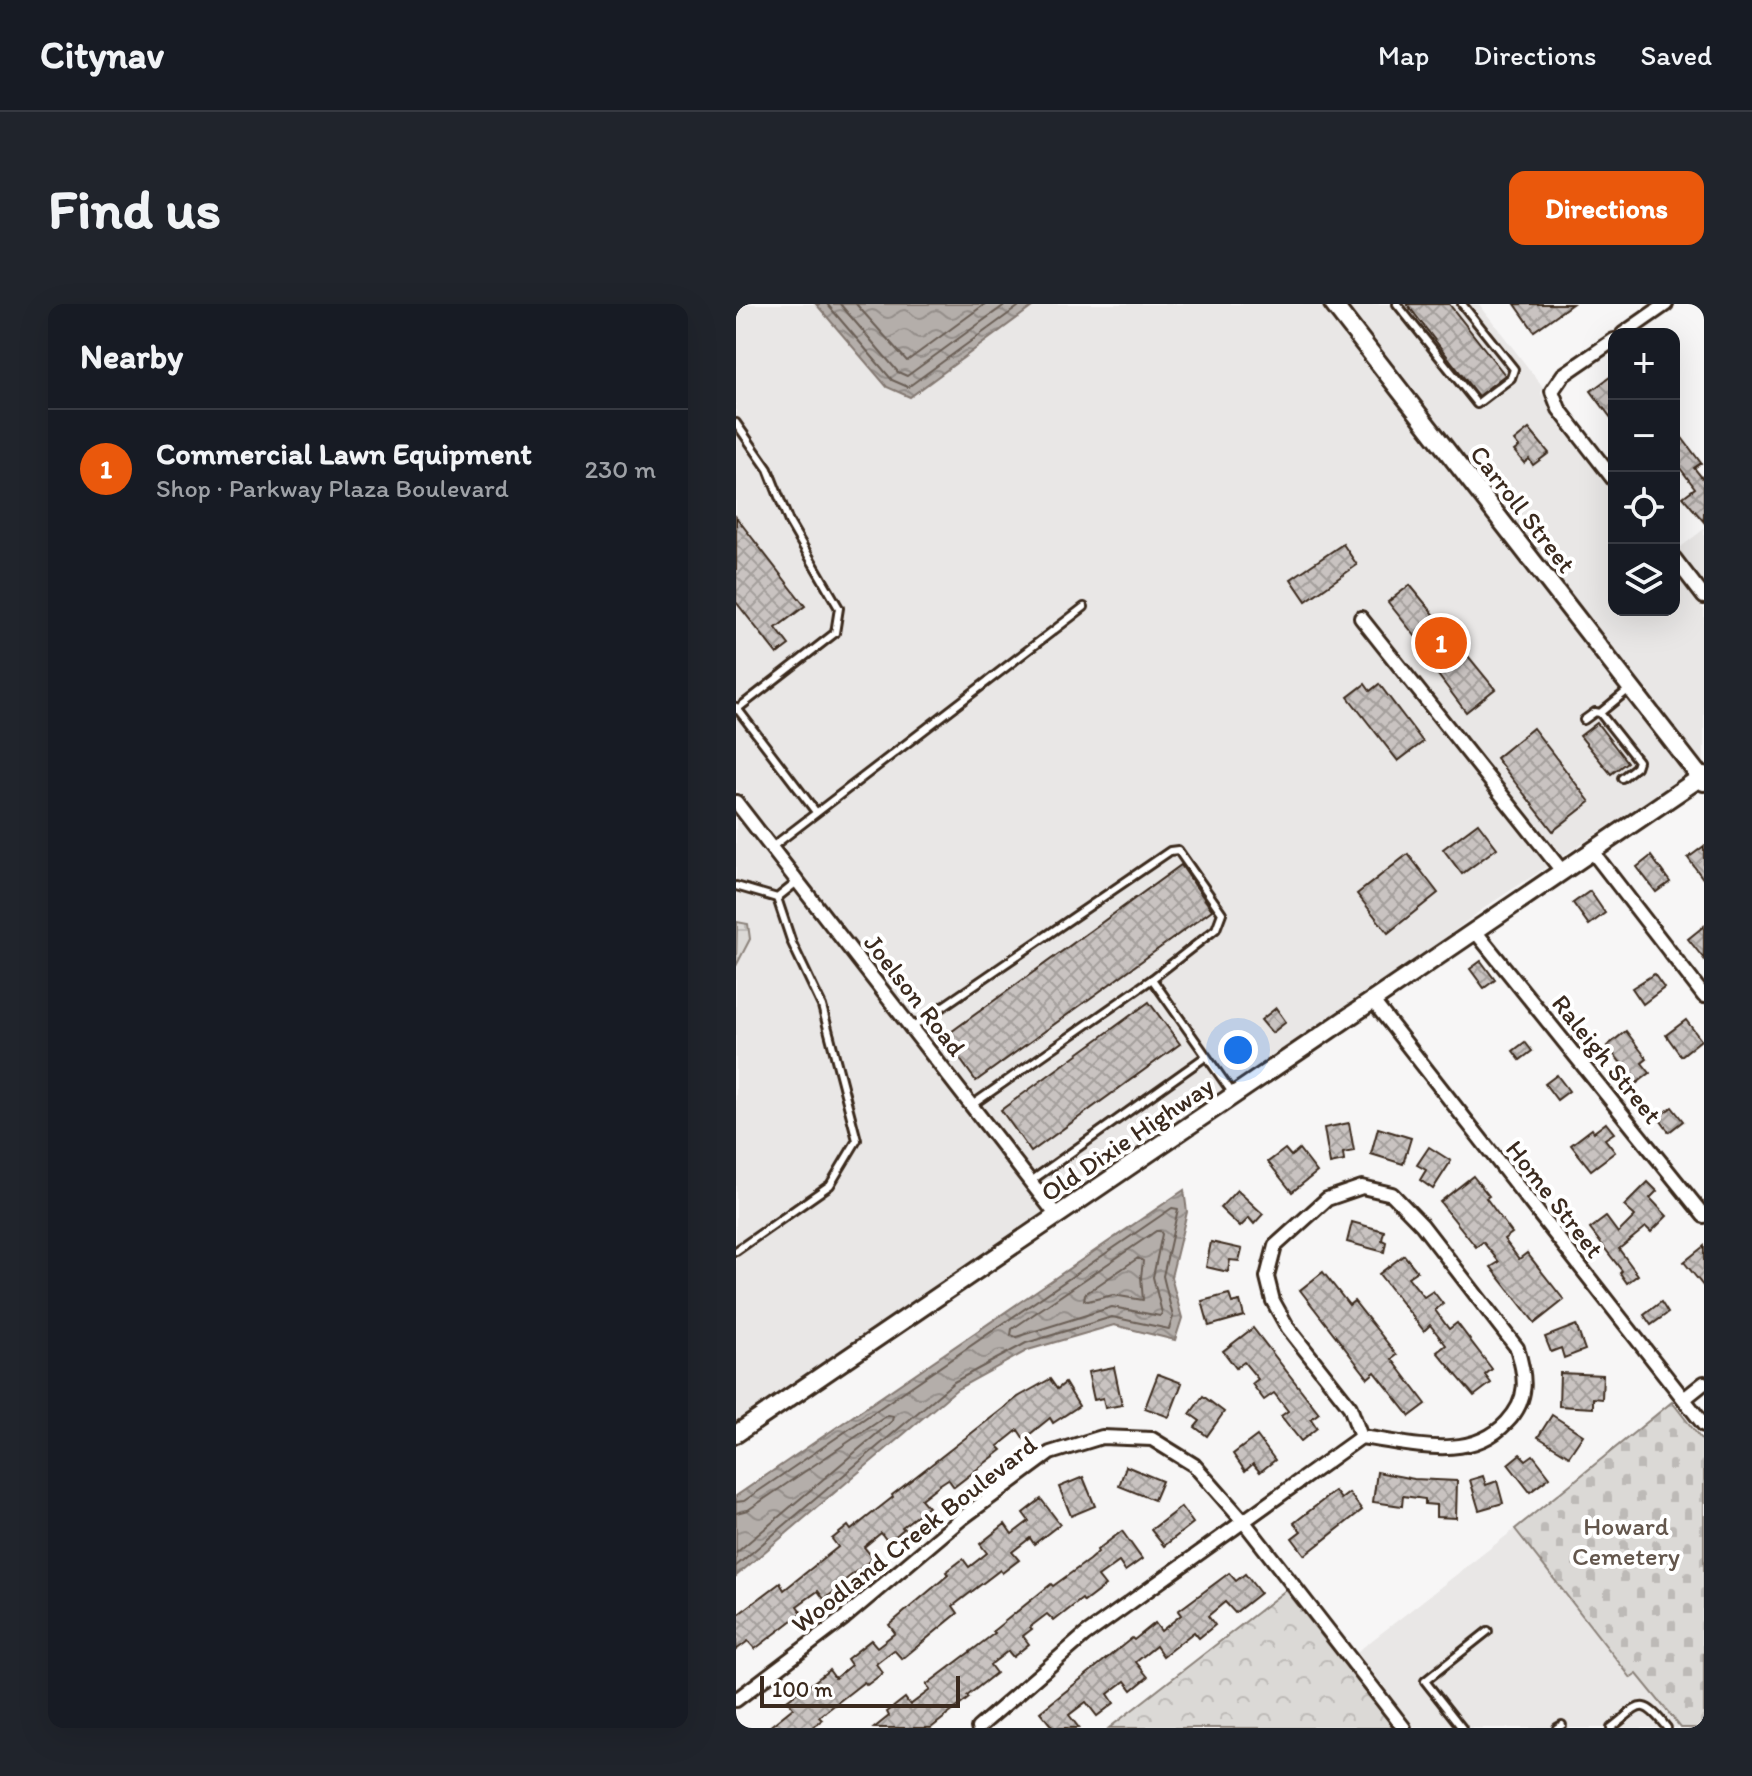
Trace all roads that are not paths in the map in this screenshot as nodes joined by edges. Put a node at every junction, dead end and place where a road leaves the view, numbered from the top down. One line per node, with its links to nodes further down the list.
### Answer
1 (1333, 304): 13 (street, Carroll Street)
2 (1397, 304): 3 (lane)
3 (1462, 304)
4 (1666, 304): 5 (street)
5 (1632, 328)
6 (1608, 344): 8 (street)
7 (736, 423): 14 (lane)
8 (1608, 472)
9 (1680, 566): 10 (street)
10 (1704, 597)
11 (1084, 607): 20 (lane)
12 (1361, 618): 23 (street)
13 (1631, 688): 15 (lane); 18 (street, Carroll Street)
14 (737, 709): 20 (lane)
15 (1600, 713): 16 (lane); 17 (lane)
16 (1584, 720)
17 (1622, 778)
18 (1703, 778): 22 (street, Old Dixie Highway)
19 (736, 802): 21 (street, Joelson Road)
20 (816, 812): 21 (lane)
21 (772, 847): 24 (street, Joelson Road)
22 (1592, 851): 23 (street, Old Dixie Highway); 29 (street)
23 (1562, 871): 27 (street, Old Dixie Highway)
24 (798, 881): 26 (lane); 31 (street, Joelson Road)
25 (736, 886): 26 (lane)
26 (777, 898): 38 (lane)
27 (1475, 931): 30 (street, Old Dixie Highway); 37 (street, Raleigh Street)
28 (1152, 979): 31 (lane); 32 (lane); 34 (lane)
29 (1704, 996)
30 (1372, 1000): 33 (street, Old Dixie Highway); 40 (street, Home Street)
31 (913, 1027): 34 (street, Joelson Road)
32 (1205, 1057): 33 (lane); 35 (lane)
33 (1233, 1095): 36 (street, Old Dixie Highway)
34 (972, 1105): 35 (street, Joelson Road)
35 (1031, 1181): 36 (street, Joelson Road)
36 (1057, 1216): 42 (street, Old Dixie Highway)
37 (1704, 1216)
38 (736, 1251)
39 (1704, 1383): 40 (street)
40 (1684, 1399): 41 (street, Home Street)
41 (1704, 1425)
42 (736, 1434)
43 (1361, 1437): 43 (street); 44 (street)
44 (1244, 1522): 46 (street, Woodland Creek Boulevard); 47 (street); 48 (street, Woodland Creek Boulevard)
45 (1488, 1631): 49 (lane)
46 (736, 1700)
47 (978, 1728)
48 (1404, 1728)
49 (1462, 1728)
50 (1611, 1728): 51 (lane)
51 (1667, 1728)

